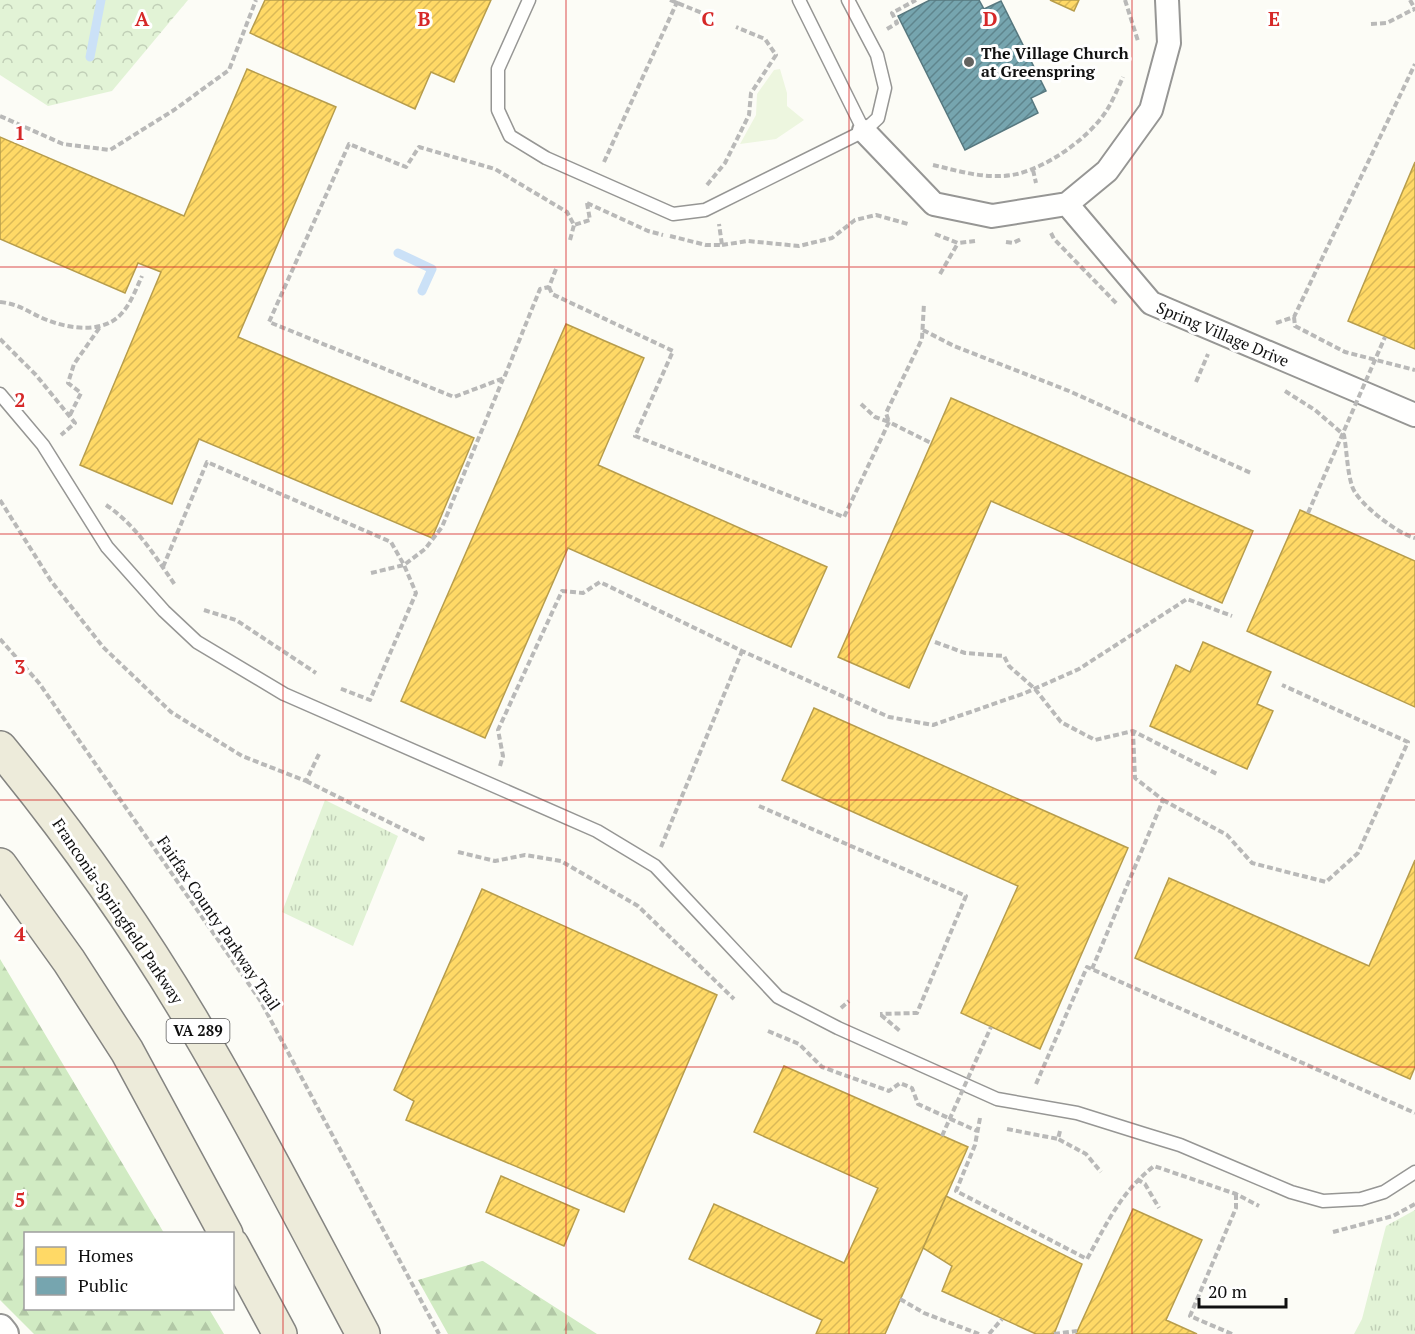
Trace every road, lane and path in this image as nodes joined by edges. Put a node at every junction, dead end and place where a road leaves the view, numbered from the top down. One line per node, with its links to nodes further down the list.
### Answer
1 (256, 0): 19 (path)
2 (529, 0): 20 (lane)
3 (670, 0): 10 (path)
4 (799, 0): 20 (lane)
5 (848, 0): 20 (lane)
6 (916, 0): 15 (path)
7 (1125, 0): 16 (path)
8 (1167, 0): 27 (street)
9 (1410, 0): 11 (path)
10 (678, 2): 12 (path); 21 (path)
11 (1415, 10): 13 (path)
12 (707, 15)
13 (1371, 24)
14 (736, 27): 25 (path)
15 (881, 32)
16 (1138, 41)
17 (1415, 64): 39 (path)
18 (1123, 77): 23 (path)
19 (0, 116)
20 (864, 132): 27 (street)
21 (604, 163)
22 (930, 164): 23 (path)
23 (1033, 170): 24 (path)
24 (1037, 185)
25 (706, 195)
26 (587, 202): 29 (path)
27 (1066, 204): 51 (street, Spring Village Drive)
28 (908, 224): 32 (path)
29 (574, 225): 30 (path); 46 (path)
30 (570, 240)
31 (958, 243): 34 (path)
32 (722, 245)
33 (556, 269): 36 (path)
34 (940, 274)
35 (142, 276): 41 (path)
36 (549, 287): 46 (path); 52 (path)
37 (0, 302): 41 (path)
38 (924, 303): 42 (path)
39 (1294, 317): 40 (path); 45 (path)
40 (1276, 323)
41 (100, 327): 50 (path)
42 (923, 330): 52 (path); 55 (path)
43 (1385, 337): 58 (path, bridge)
44 (0, 339): 50 (path)
45 (1415, 370)
46 (504, 378): 60 (path)
47 (1278, 386): 59 (path)
48 (0, 394): 99 (lane)
49 (861, 404): 52 (path)
50 (70, 415): 53 (path)
51 (1415, 415)
52 (889, 422): 54 (path)
53 (57, 438)
54 (931, 443)
55 (1251, 473)
56 (0, 500): 78 (path)
57 (99, 500): 61 (path)
58 (1308, 513)
59 (1415, 538)
60 (404, 565): 61 (path); 62 (path); 71 (path)
61 (163, 567): 63 (path)
62 (371, 573)
63 (175, 585)
64 (204, 610): 69 (path)
65 (1232, 616): 72 (path)
66 (0, 639): 115 (path, Fairfax County Parkway Trail)
67 (935, 642): 72 (path)
68 (742, 651): 72 (path); 76 (path); 82 (path)
69 (316, 673)
70 (1282, 685): 79 (path)
71 (339, 687)
72 (1035, 689): 73 (path)
73 (1133, 731): 77 (path); 79 (path)
74 (0, 748): 114 (main road, Franconia-Springfield Parkway / VA 289)
75 (319, 754): 78 (path)
76 (508, 769)
77 (1217, 774)
78 (306, 781): 81 (path)
79 (1163, 800): 85 (path)
80 (759, 806): 87 (path)
81 (425, 840)
82 (654, 843)
83 (458, 852): 86 (path)
84 (0, 866): 105 (main road)
85 (1092, 970): 90 (path); 91 (path)
86 (734, 999)
87 (880, 1014)
88 (991, 1027): 96 (path, bridge)
89 (768, 1031): 95 (path)
90 (1044, 1086)
91 (1415, 1113)
92 (980, 1118): 95 (path)
93 (1007, 1129): 97 (path)
94 (1060, 1130): 97 (path)
95 (977, 1131): 100 (path)
96 (942, 1136)
97 (1058, 1139): 98 (path)
98 (1101, 1172)
99 (1415, 1172)
100 (1137, 1179): 101 (path); 104 (path)
101 (1236, 1194): 103 (path); 119 (path)
102 (1415, 1204): 106 (path)
103 (1259, 1206)
104 (1159, 1208)
105 (225, 1232)
106 (1333, 1232)
107 (234, 1249): 113 (main road)
108 (900, 1299): 116 (path)
109 (1002, 1318): 117 (path)
110 (0, 1329): 112 (street)
111 (1077, 1332): 118 (path)
112 (4, 1334)
113 (280, 1334)
114 (363, 1334)
115 (439, 1334)
116 (979, 1334)
117 (988, 1334)
118 (1054, 1334)
119 (1232, 1334)

